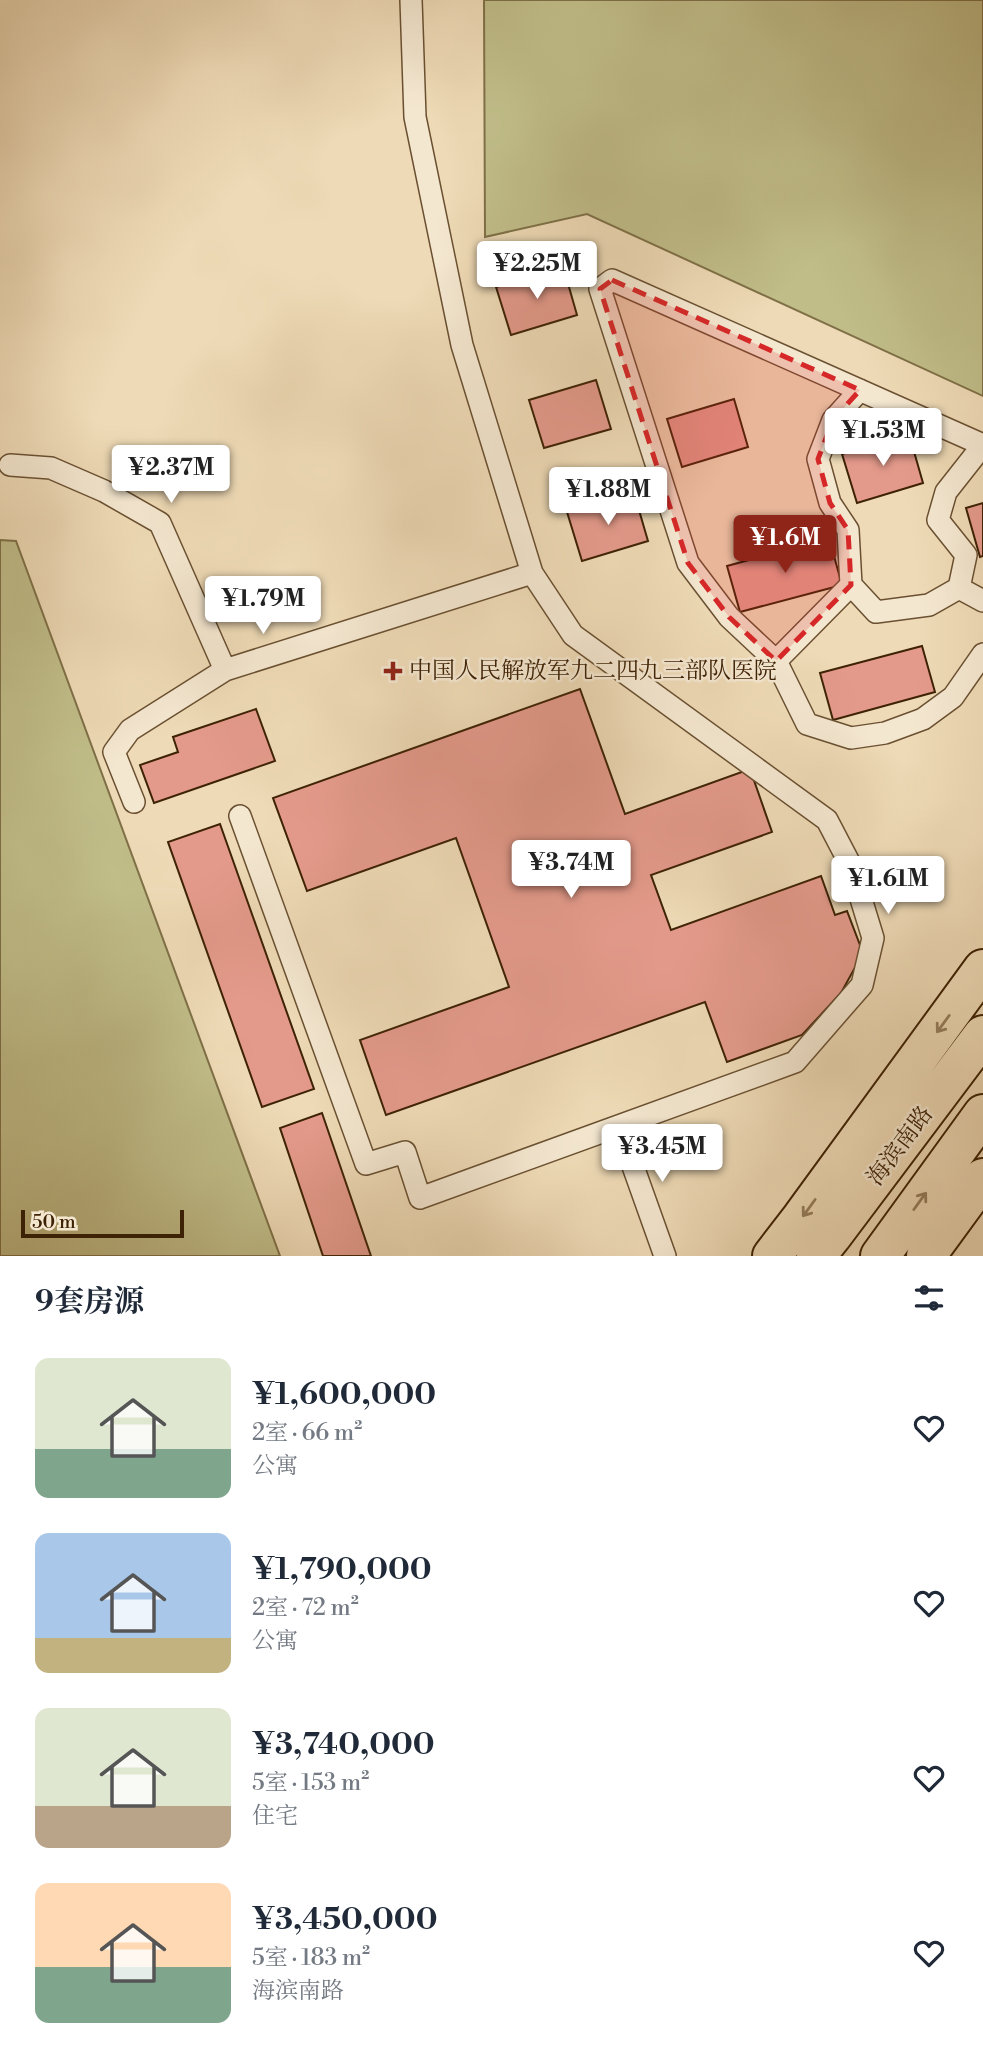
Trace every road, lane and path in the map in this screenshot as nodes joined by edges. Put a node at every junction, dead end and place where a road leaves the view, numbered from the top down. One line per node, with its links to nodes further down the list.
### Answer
1 (411, 0): 5 (street)
2 (860, 390): 3 (street); 6 (street); 10 (street)
3 (983, 444): 7 (street)
4 (10, 466): 11 (street)
5 (532, 573): 11 (street); 17 (street)
6 (851, 586): 7 (street); 10 (street)
7 (959, 588): 8 (street)
8 (983, 601)
9 (983, 654): 10 (street)
10 (776, 661)
11 (225, 670): 12 (street)
12 (134, 802)
13 (240, 816): 17 (street)
14 (983, 968): 20 (highway, one-way to 20)
15 (983, 1035): 21 (highway, 海滨南路)
16 (983, 1114): 22 (highway, 海滨南路, one-way to 16)
17 (619, 1127): 19 (street)
18 (983, 1178): 23 (highway)
19 (665, 1256)
20 (772, 1256)
21 (816, 1256)
22 (880, 1256)
23 (926, 1256)

